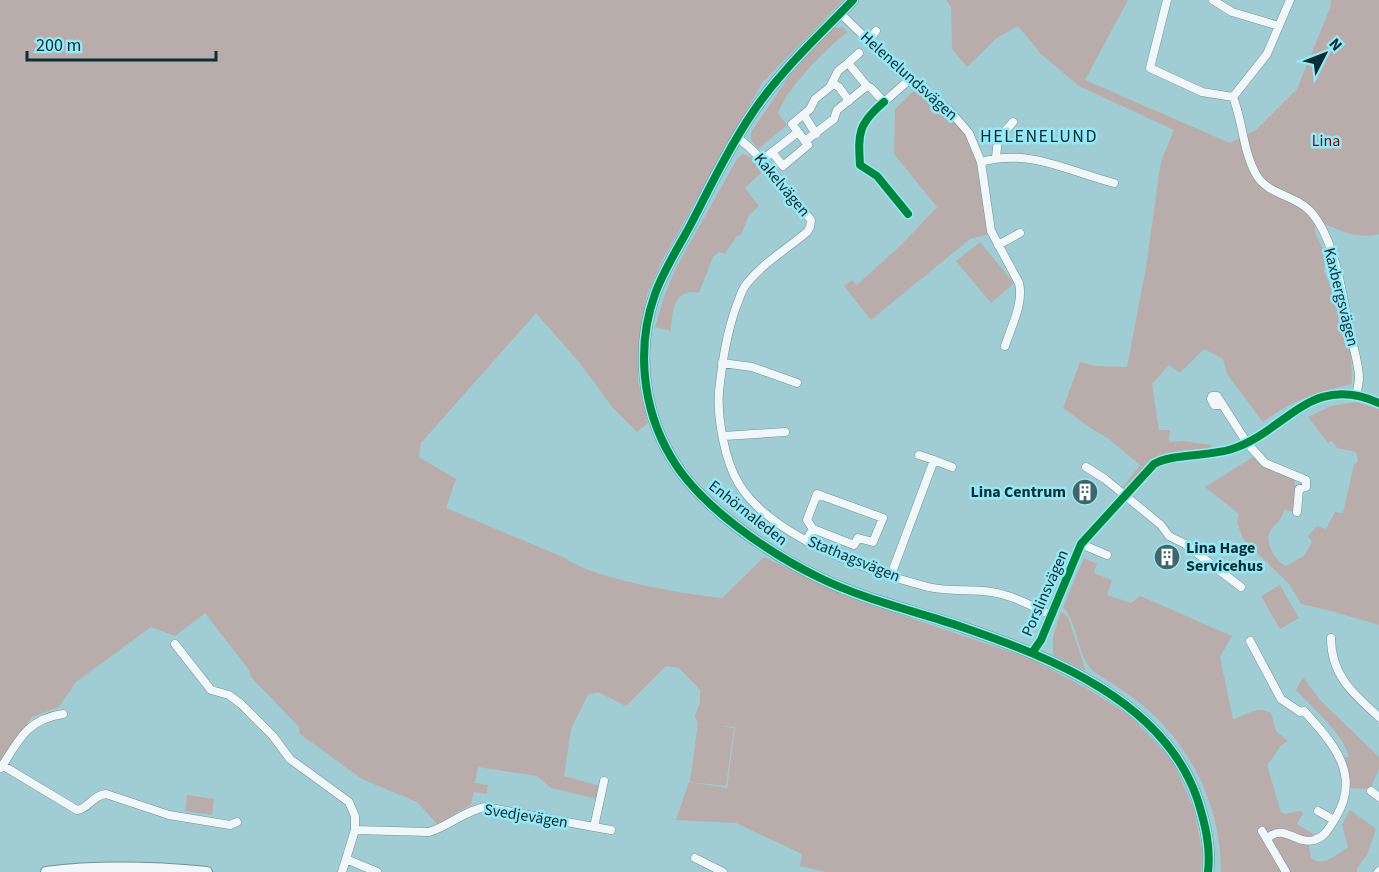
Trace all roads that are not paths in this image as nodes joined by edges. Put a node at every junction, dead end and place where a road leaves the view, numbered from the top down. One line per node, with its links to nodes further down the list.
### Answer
1 (853, 0): 5 (street, Enhörnaleden)
2 (1167, 0): 14 (street)
3 (1213, 0): 6 (street)
4 (1290, 0): 6 (street)
5 (840, 13): 8 (street, Helenelundsvägen); 20 (street, Enhörnaleden)
6 (1279, 26): 14 (street)
7 (876, 31): 8 (street)
8 (868, 41): 11 (street, Helenelundsvägen)
9 (859, 53): 10 (street)
10 (848, 63): 12 (street); 13 (street)
11 (909, 80): 13 (street); 25 (street, Helenelundsvägen)
12 (832, 83): 15 (street); 16 (street)
13 (867, 86): 15 (street)
14 (1233, 97): 33 (street, Kaxbergsvägen)
15 (849, 100): 19 (street)
16 (804, 116): 18 (street); 19 (street)
17 (1013, 122): 23 (street)
18 (798, 132): 21 (street); 22 (street)
19 (816, 134): 21 (street)
20 (738, 138): 24 (street, Kakelvägen); 55 (street, Enhörnaleden)
21 (805, 141): 22 (street)
22 (772, 152): 24 (street)
23 (996, 157): 25 (street); 26 (street)
24 (762, 160): 28 (street, Kakelvägen)
25 (981, 162): 29 (street, Helenelundsvägen)
26 (1114, 183)
27 (1020, 233): 29 (street)
28 (802, 236): 31 (street, Stathagsvägen)
29 (998, 246): 30 (street, Helenelundsvägen)
30 (1005, 346)
31 (722, 363): 32 (street); 37 (street, Stathagsvägen)
32 (797, 383)
33 (1356, 396): 34 (street, Porslinsvägen); 38 (street, Porslinsvägen)
34 (1379, 403)
35 (1221, 405): 38 (street)
36 (785, 432): 37 (street)
37 (724, 436): 46 (street, Stathagsvägen)
38 (1247, 443): 43 (street, Porslinsvägen); 44 (street)
39 (919, 455): 40 (street)
40 (934, 460): 41 (street); 49 (street)
41 (952, 467)
42 (1086, 467): 43 (street)
43 (1125, 496): 47 (street, Porslinsvägen); 50 (street)
44 (1297, 512)
45 (813, 529): 45 (street); 46 (street)
46 (807, 541): 49 (street, Stathagsvägen)
47 (1082, 544): 48 (street, Porslinsvägen); 51 (street, Porslinsvägen)
48 (1107, 555)
49 (891, 575): 51 (street, Stathagsvägen)
50 (1241, 587)
51 (1051, 615): 55 (street, Porslinsvägen)
52 (1331, 638): 57 (street)
53 (1250, 641): 63 (street)
54 (175, 644): 66 (street)
55 (1032, 653): 78 (street, Enhörnaleden)
56 (63, 714): 58 (street)
57 (1379, 717)
58 (1, 767): 64 (street)
59 (604, 781): 65 (street)
60 (1371, 791): 61 (street)
61 (1379, 797)
62 (1318, 811): 63 (street)
63 (1334, 820): 69 (street)
64 (237, 822)
65 (594, 827): 66 (street, Svedjevägen); 67 (street, Svedjevägen)
66 (355, 830): 71 (street)
67 (610, 830)
68 (1262, 831): 69 (street)
69 (1267, 838): 79 (street)
70 (695, 858): 77 (street)
71 (346, 859): 75 (street); 76 (street)
72 (75, 870): 73 (street); 74 (street)
73 (46, 872)
74 (207, 872)
75 (342, 872)
76 (377, 872)
77 (723, 872)
78 (1208, 872)
79 (1286, 872)

